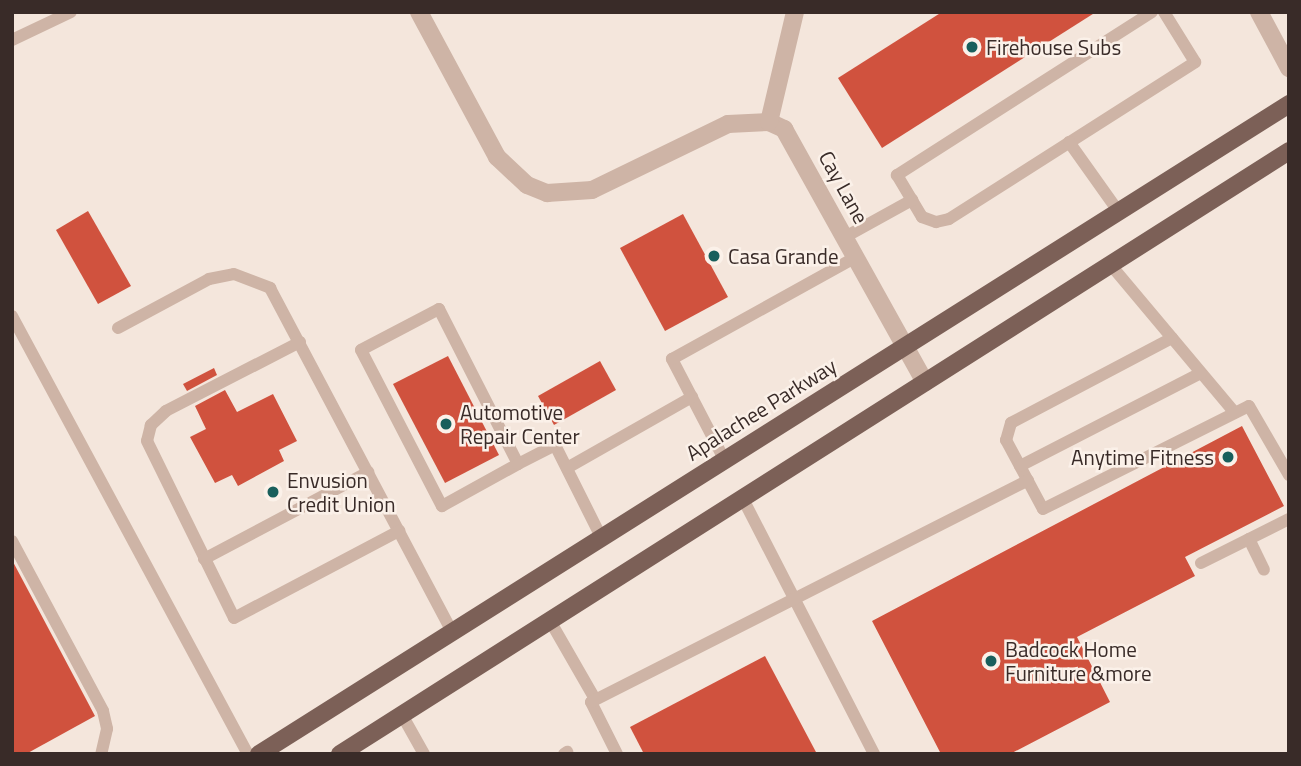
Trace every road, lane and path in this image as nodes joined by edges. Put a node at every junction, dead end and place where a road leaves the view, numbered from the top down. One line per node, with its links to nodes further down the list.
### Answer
1 (71, 12): 7 (lane)
2 (419, 12): 10 (street)
3 (795, 12): 10 (street)
4 (1152, 12): 13 (lane)
5 (1164, 12): 11 (lane)
6 (1259, 12): 8 (street)
7 (12, 40)
8 (1289, 68)
9 (1289, 104): 14 (main road, Apalachee Parkway)
10 (769, 122): 15 (street, Cay Lane)
11 (1069, 142): 13 (lane); 14 (lane)
12 (1289, 151): 17 (main road)
13 (912, 200): 15 (lane)
14 (1118, 211): 22 (main road, Apalachee Parkway)
15 (845, 237): 16 (street, Cay Lane)
16 (856, 257): 22 (street, Cay Lane); 25 (lane)
17 (1110, 264): 20 (lane); 24 (main road)
18 (12, 316): 49 (lane)
19 (118, 328): 21 (lane)
20 (1172, 338): 23 (lane); 29 (lane)
21 (300, 342): 31 (lane); 40 (lane)
22 (904, 345): 24 (street, Cay Lane); 27 (main road, Apalachee Parkway)
23 (1201, 373): 26 (lane); 29 (lane)
24 (925, 382): 34 (main road)
25 (692, 397): 27 (lane); 30 (lane)
26 (1235, 413): 32 (lane); 33 (lane)
27 (724, 459): 37 (main road, Apalachee Parkway)
28 (518, 464): 28 (lane); 30 (lane)
29 (1020, 466): 33 (lane)
30 (567, 468): 37 (lane)
31 (368, 472): 36 (lane); 40 (lane)
32 (1289, 475)
33 (1028, 480): 43 (lane)
34 (742, 497): 43 (lane); 44 (main road)
35 (1289, 519): 38 (lane)
36 (399, 531): 40 (lane); 45 (lane)
37 (601, 537): 45 (main road, Apalachee Parkway)
38 (1249, 539): 41 (lane); 42 (lane)
39 (12, 541): 48 (lane)
40 (204, 559)
41 (1201, 563)
42 (1264, 570)
43 (794, 601): 46 (lane); 54 (lane)
44 (550, 619): 46 (lane); 47 (main road)
45 (452, 632): 50 (main road, Apalachee Parkway)
46 (595, 699): 53 (lane)
47 (401, 713): 51 (main road); 52 (lane)
48 (101, 754)
49 (248, 754)
50 (259, 754)
51 (340, 754)
52 (424, 754)
53 (617, 754)
54 (874, 754)

